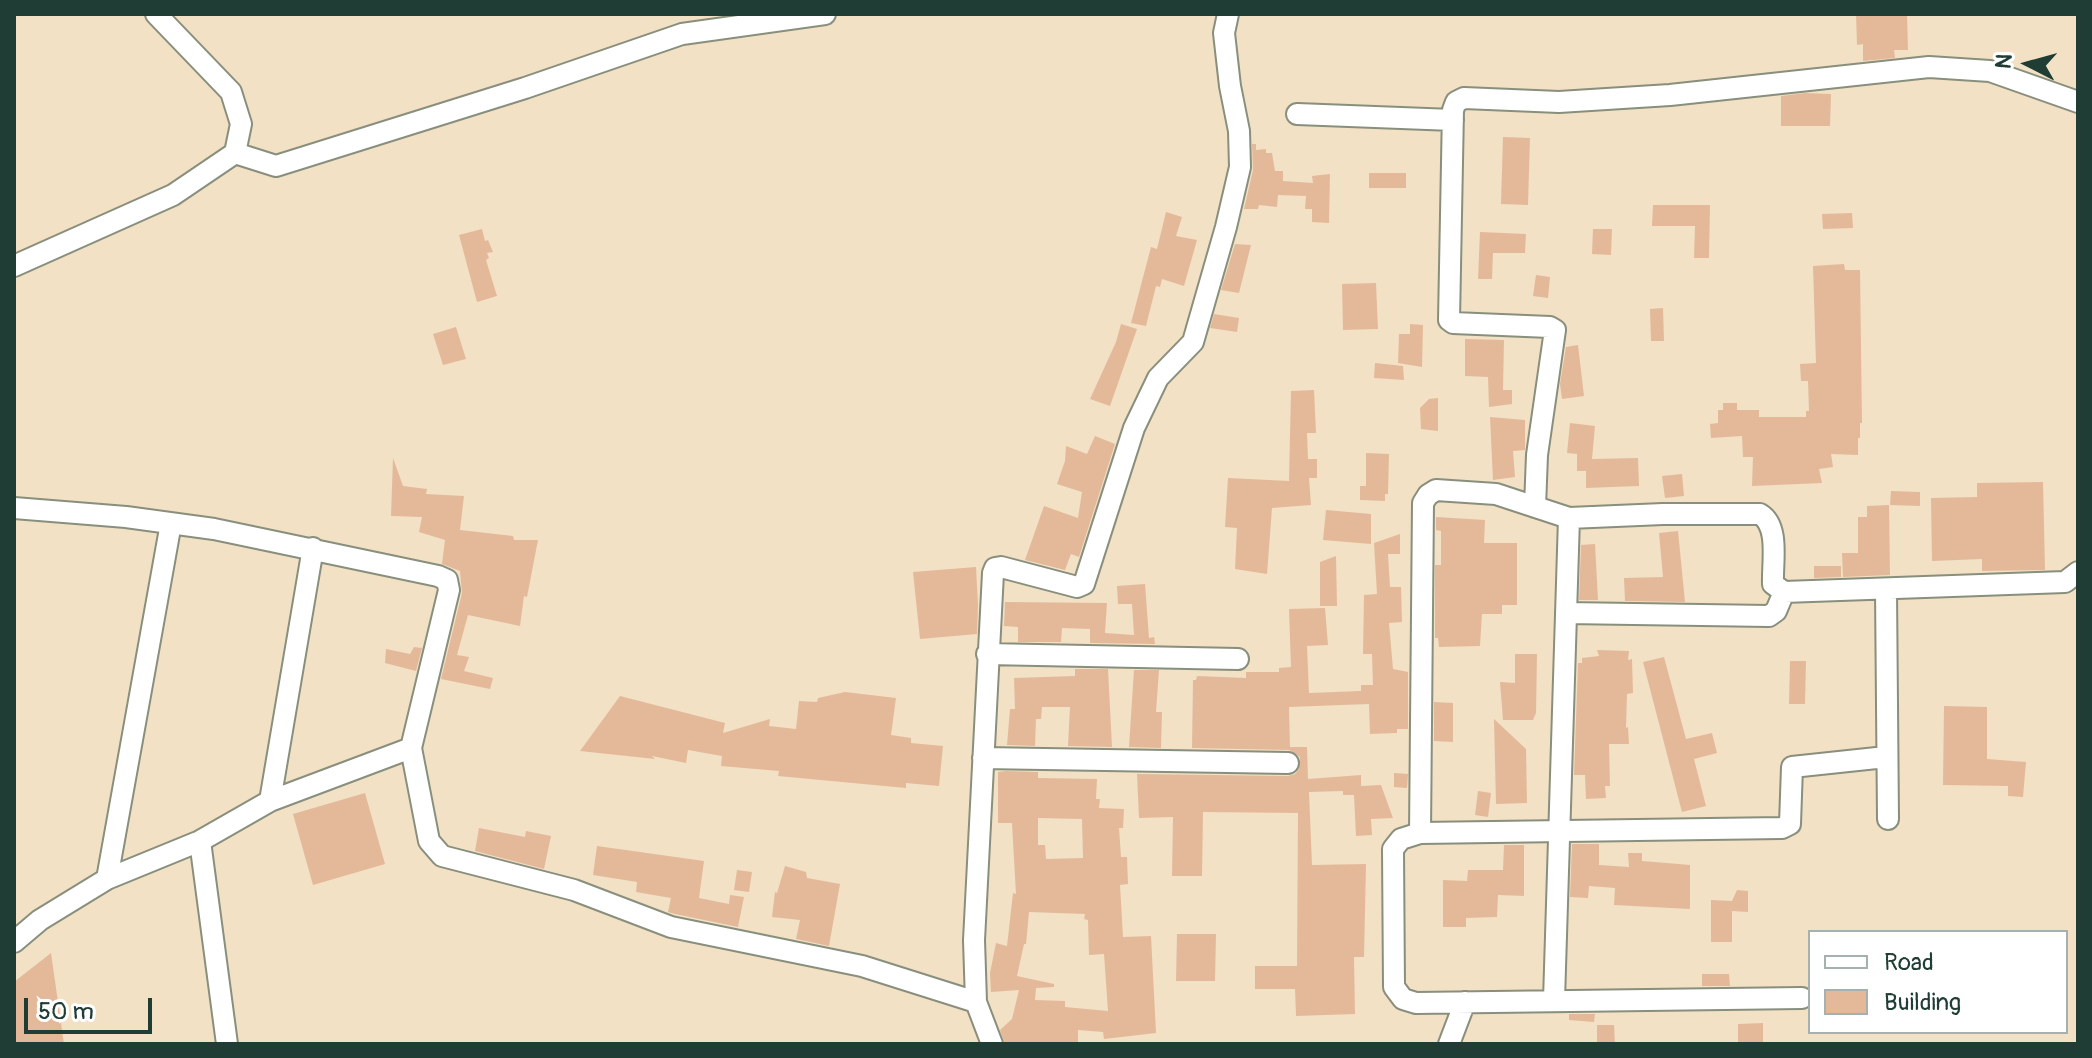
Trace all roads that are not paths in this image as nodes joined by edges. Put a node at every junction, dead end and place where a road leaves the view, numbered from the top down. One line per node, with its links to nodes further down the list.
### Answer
1 (156, 14): 7 (street)
2 (825, 14): 7 (street)
3 (1228, 14): 18 (street)
4 (2078, 102): 6 (street)
5 (1297, 114): 6 (street)
6 (1453, 120): 9 (street)
7 (235, 153): 8 (street)
8 (14, 266)
9 (1535, 507): 11 (street); 27 (street)
10 (14, 508): 12 (street)
11 (1569, 518): 16 (street); 17 (street)
12 (171, 523): 13 (street); 29 (street)
13 (313, 548): 20 (street); 24 (street)
14 (2078, 572): 15 (street)
15 (1886, 590): 16 (street); 21 (street)
16 (1784, 592): 17 (street)
17 (1566, 613): 26 (street)
18 (987, 654): 19 (street); 22 (street)
19 (1238, 659)
20 (411, 748): 24 (street); 33 (street)
21 (1886, 757): 25 (street); 26 (street)
22 (983, 758): 23 (street); 33 (street)
23 (1288, 763)
24 (270, 801): 28 (street)
25 (1888, 819)
26 (1560, 829): 27 (street); 32 (street)
27 (1420, 833): 34 (street)
28 (200, 841): 29 (street); 35 (street)
29 (107, 879): 30 (street)
30 (14, 942)
31 (1802, 998): 32 (street)
32 (1554, 1000): 34 (street)
33 (976, 1002): 36 (street)
34 (1465, 1002): 37 (street)
35 (227, 1044)
36 (992, 1044)
37 (1449, 1044)

